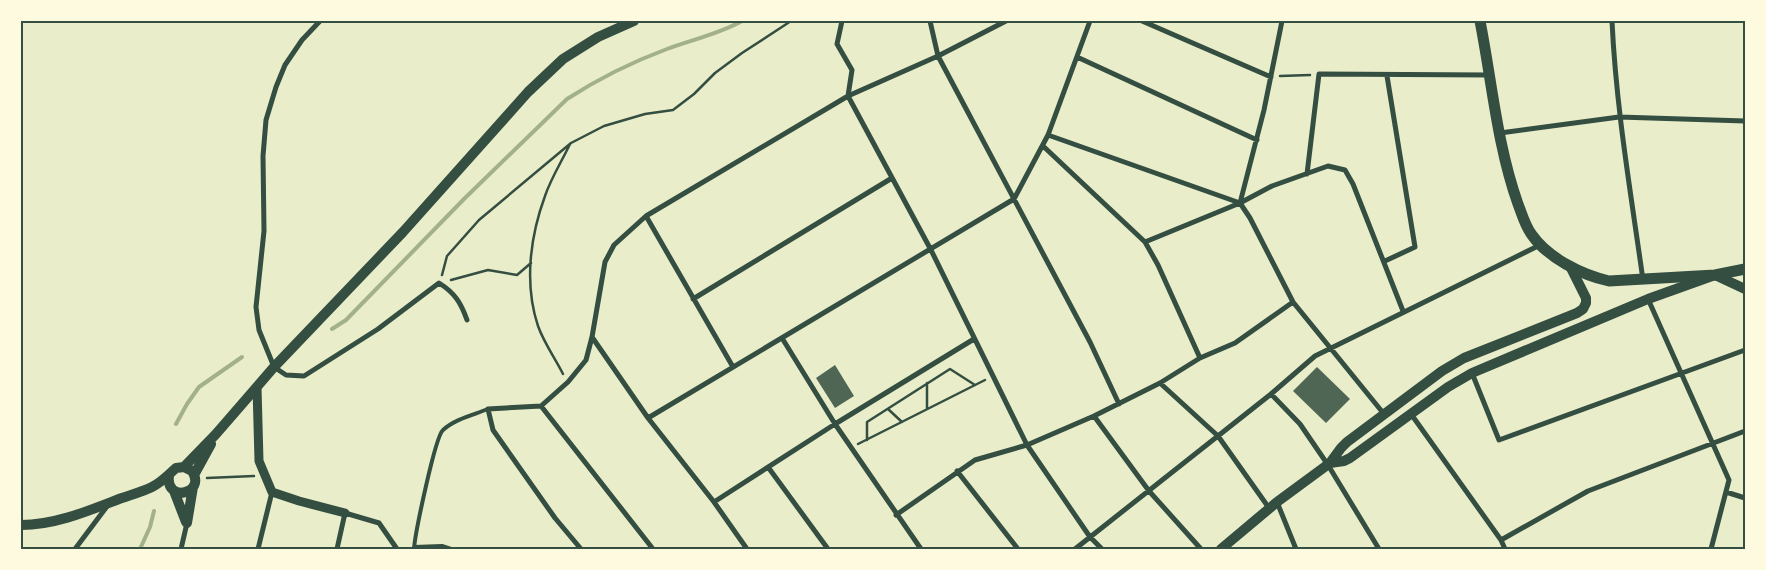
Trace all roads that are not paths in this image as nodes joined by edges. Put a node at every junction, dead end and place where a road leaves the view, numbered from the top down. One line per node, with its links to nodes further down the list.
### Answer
1 (320, 21): 49 (street)
2 (634, 21): 49 (main road)
3 (842, 21): 17 (street)
4 (930, 21): 12 (street)
5 (1006, 21): 12 (street)
6 (1090, 21): 13 (street)
7 (1142, 21): 11 (street)
8 (1282, 21): 16 (street)
9 (1480, 21): 14 (main road)
10 (1612, 21): 18 (street)
11 (1155, 23): 16 (street)
12 (938, 56): 17 (street); 26 (street)
13 (1077, 57): 21 (street); 22 (street)
14 (1490, 75): 15 (street); 20 (main road)
15 (1388, 76): 24 (street); 32 (street)
16 (1271, 77): 22 (street)
17 (848, 96): 25 (street); 28 (street)
18 (1619, 117): 19 (street); 20 (street); 36 (street)
19 (1745, 121)
20 (1500, 134): 30 (main road)
21 (1048, 135): 23 (street); 27 (street)
22 (1257, 140): 27 (street)
23 (1043, 146): 26 (street); 29 (street)
24 (1307, 174): 27 (street); 32 (street)
25 (892, 178): 31 (street); 38 (street)
26 (1014, 199): 31 (street); 56 (street)
27 (1240, 203): 29 (street); 40 (street)
28 (646, 216): 38 (street); 43 (street)
29 (1145, 242): 48 (street)
30 (1540, 244): 33 (main road); 41 (street)
31 (931, 250): 44 (street); 45 (street)
32 (1385, 261): 41 (street)
33 (1570, 266): 36 (main road); 59 (main road)
34 (1745, 269): 35 (main road)
35 (1715, 275): 36 (main road); 37 (main road); 39 (main road)
36 (1644, 280)
37 (1745, 289)
38 (693, 299): 50 (street)
39 (1648, 299): 51 (main road); 52 (street)
40 (1293, 302): 46 (street); 48 (street)
41 (1403, 311): 46 (street)
42 (467, 320): 49 (street)
43 (592, 337): 57 (street); 62 (street)
44 (782, 338): 50 (street); 63 (street)
45 (974, 339): 63 (street); 68 (street)
46 (1330, 349): 55 (street); 59 (street)
47 (1745, 350): 52 (street)
48 (1200, 358): 53 (street)
49 (274, 367): 54 (main road)
50 (733, 367): 62 (street)
51 (1472, 373): 52 (street); 60 (main road)
52 (1681, 374): 67 (street)
53 (1160, 384): 56 (street); 66 (street)
54 (257, 387): 65 (main road); 78 (street)
55 (1271, 394): 66 (street); 69 (street)
56 (1119, 404): 61 (street)
57 (541, 406): 58 (street); 99 (street)
58 (488, 409): 90 (lane); 98 (street)
59 (1384, 414): 69 (main road)
60 (1411, 414): 69 (main road); 89 (street)
61 (1094, 416): 68 (street); 77 (street)
62 (648, 418): 81 (street)
63 (835, 424): 71 (street); 85 (street)
64 (1745, 432): 67 (street)
65 (216, 434): 70 (main road); 74 (main road)
66 (1218, 436): 77 (street); 83 (street)
67 (1713, 444): 79 (street); 89 (street)
68 (1027, 445): 72 (street); 88 (street)
69 (1329, 464): 83 (main road); 108 (street)
70 (184, 467): 73 (main road); 74 (main road)
71 (768, 467): 81 (street); 101 (street)
72 (957, 471): 85 (street); 103 (street)
73 (169, 476): 75 (main road); 76 (main road)
74 (194, 480): 76 (main road); 86 (main road)
75 (152, 487): 76 (main road); 82 (main road)
76 (173, 489): 86 (main road)
77 (1149, 491): 88 (street); 106 (street)
78 (272, 492): 84 (street); 94 (street)
79 (1726, 492): 80 (street); 110 (street)
80 (1745, 498)
81 (714, 502): 100 (street)
82 (109, 503): 87 (main road); 92 (street)
83 (1273, 506): 91 (main road); 107 (street)
84 (345, 514): 95 (street); 96 (street)
85 (896, 515): 102 (street)
86 (186, 523): 93 (street)
87 (21, 524)
88 (1090, 537): 104 (street); 105 (street)
89 (1501, 540): 109 (street)
90 (414, 548): 97 (lane)
91 (1222, 548)
92 (75, 549)
93 (181, 549)
94 (258, 549)
95 (337, 549)
96 (397, 549)
97 (451, 549)
98 (581, 549)
99 (653, 549)
100 (747, 549)
101 (828, 549)
102 (921, 549)
103 (1018, 549)
104 (1075, 549)
105 (1102, 549)
106 (1201, 549)
107 (1296, 549)
108 (1379, 549)
109 (1505, 549)
110 (1711, 549)

